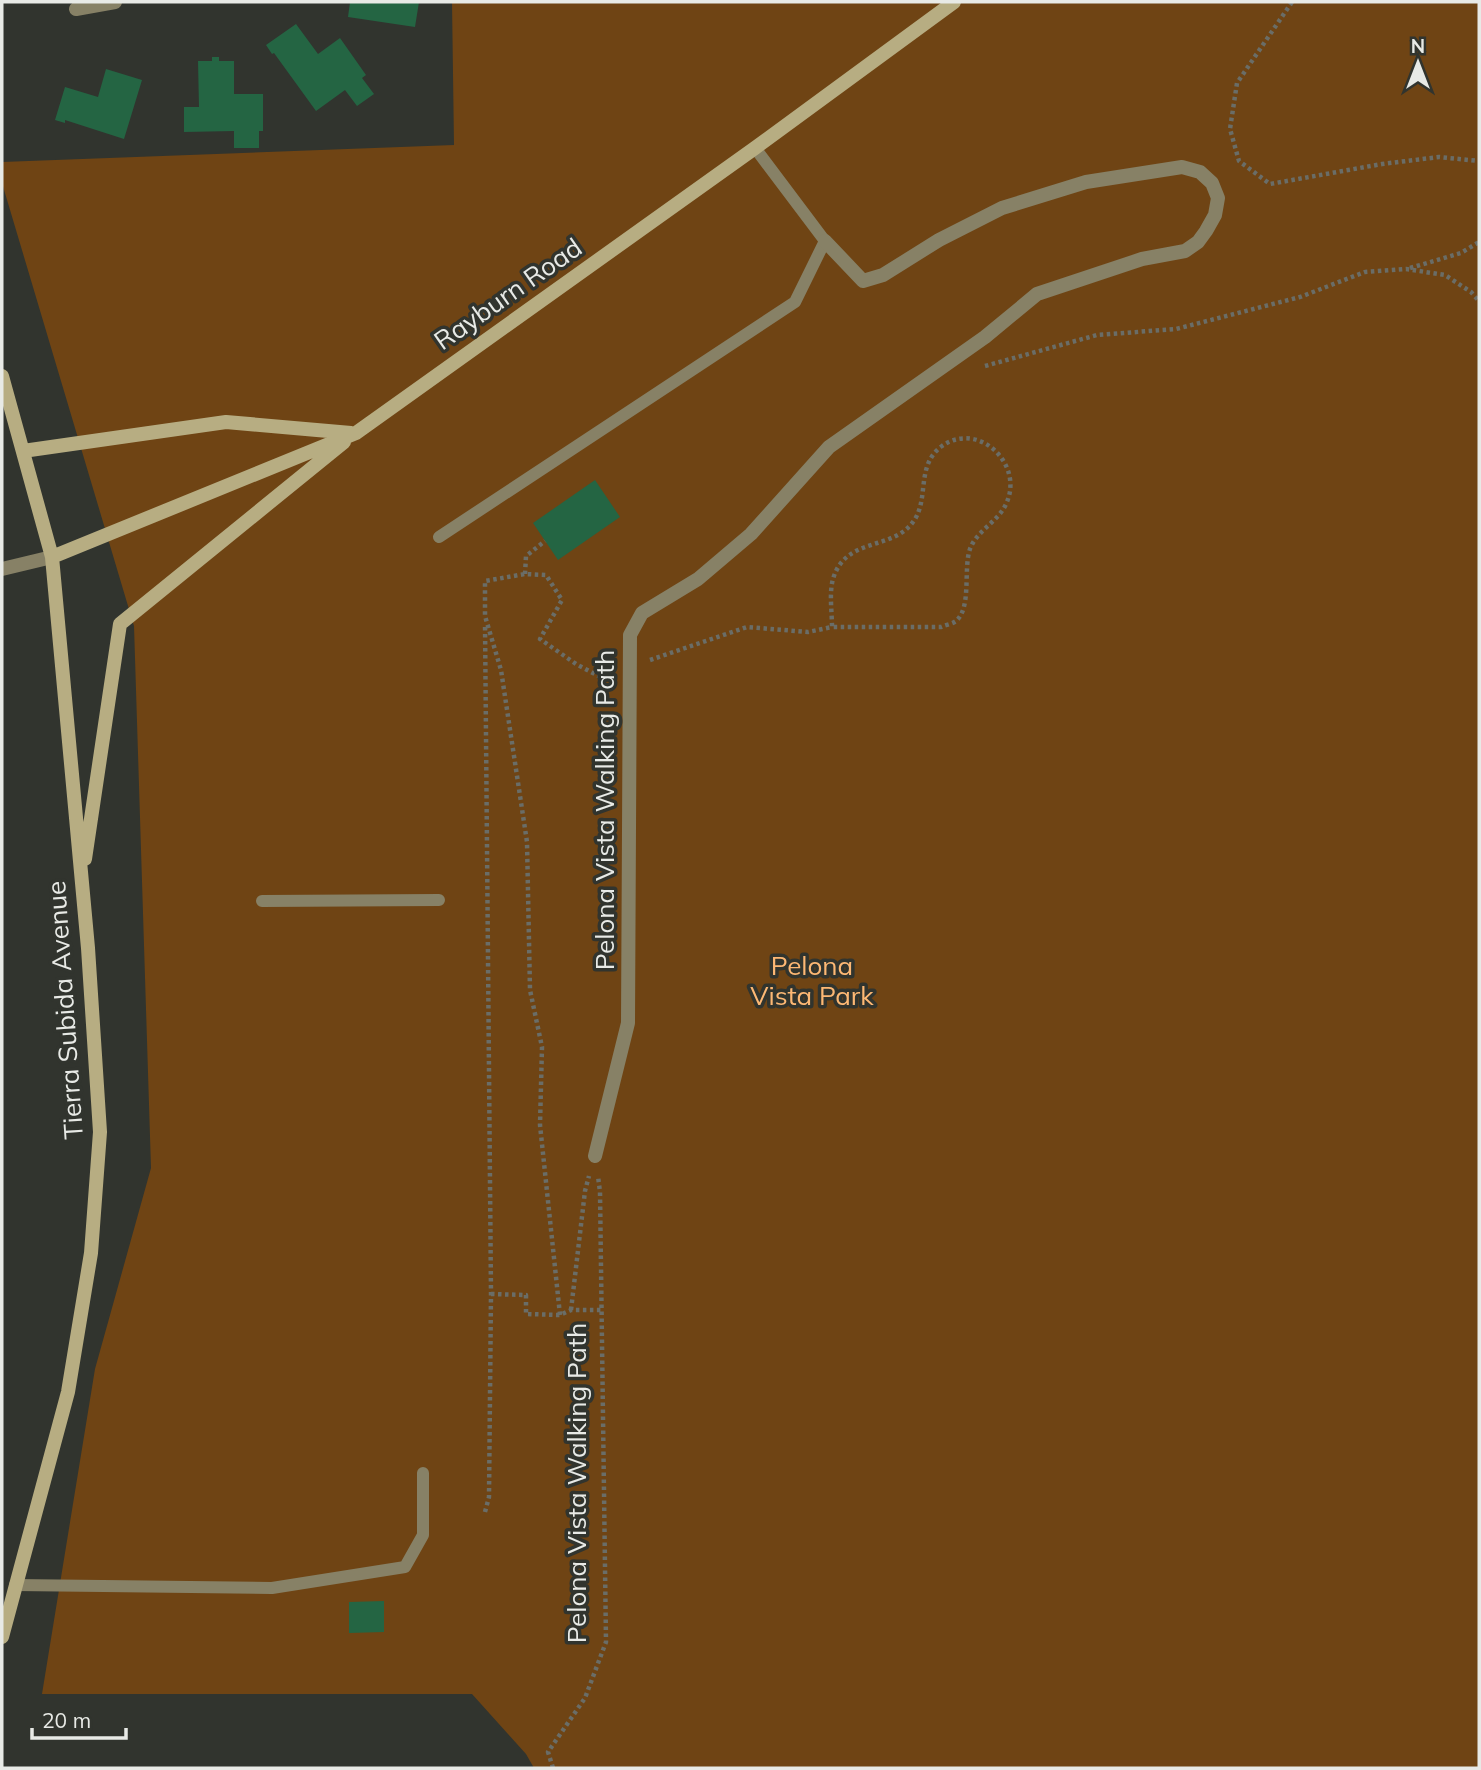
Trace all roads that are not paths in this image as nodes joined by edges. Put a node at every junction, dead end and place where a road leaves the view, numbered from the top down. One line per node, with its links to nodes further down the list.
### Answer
1 (115, 2): 3 (street)
2 (954, 2): 4 (main road, Rayburn Road)
3 (76, 9)
4 (755, 148): 5 (lane); 7 (main road, Rayburn Road)
5 (825, 241): 9 (lane); 15 (street, Pelona Vista Walking Path)
6 (2, 376): 8 (main road, Tierra Subida Avenue)
7 (356, 433): 8 (main road); 10 (main road, Rayburn Road); 12 (main road)
8 (23, 451): 10 (main road, Tierra Subida Avenue)
9 (439, 537)
10 (52, 557): 11 (street); 12 (main road, Tierra Subida Avenue)
11 (2, 569)
12 (82, 881): 17 (main road, Tierra Subida Avenue)
13 (439, 900): 14 (lane)
14 (262, 901)
15 (595, 1156)
16 (423, 1473): 17 (lane)
17 (15, 1585): 18 (main road, Tierra Subida Avenue)
18 (2, 1637)

